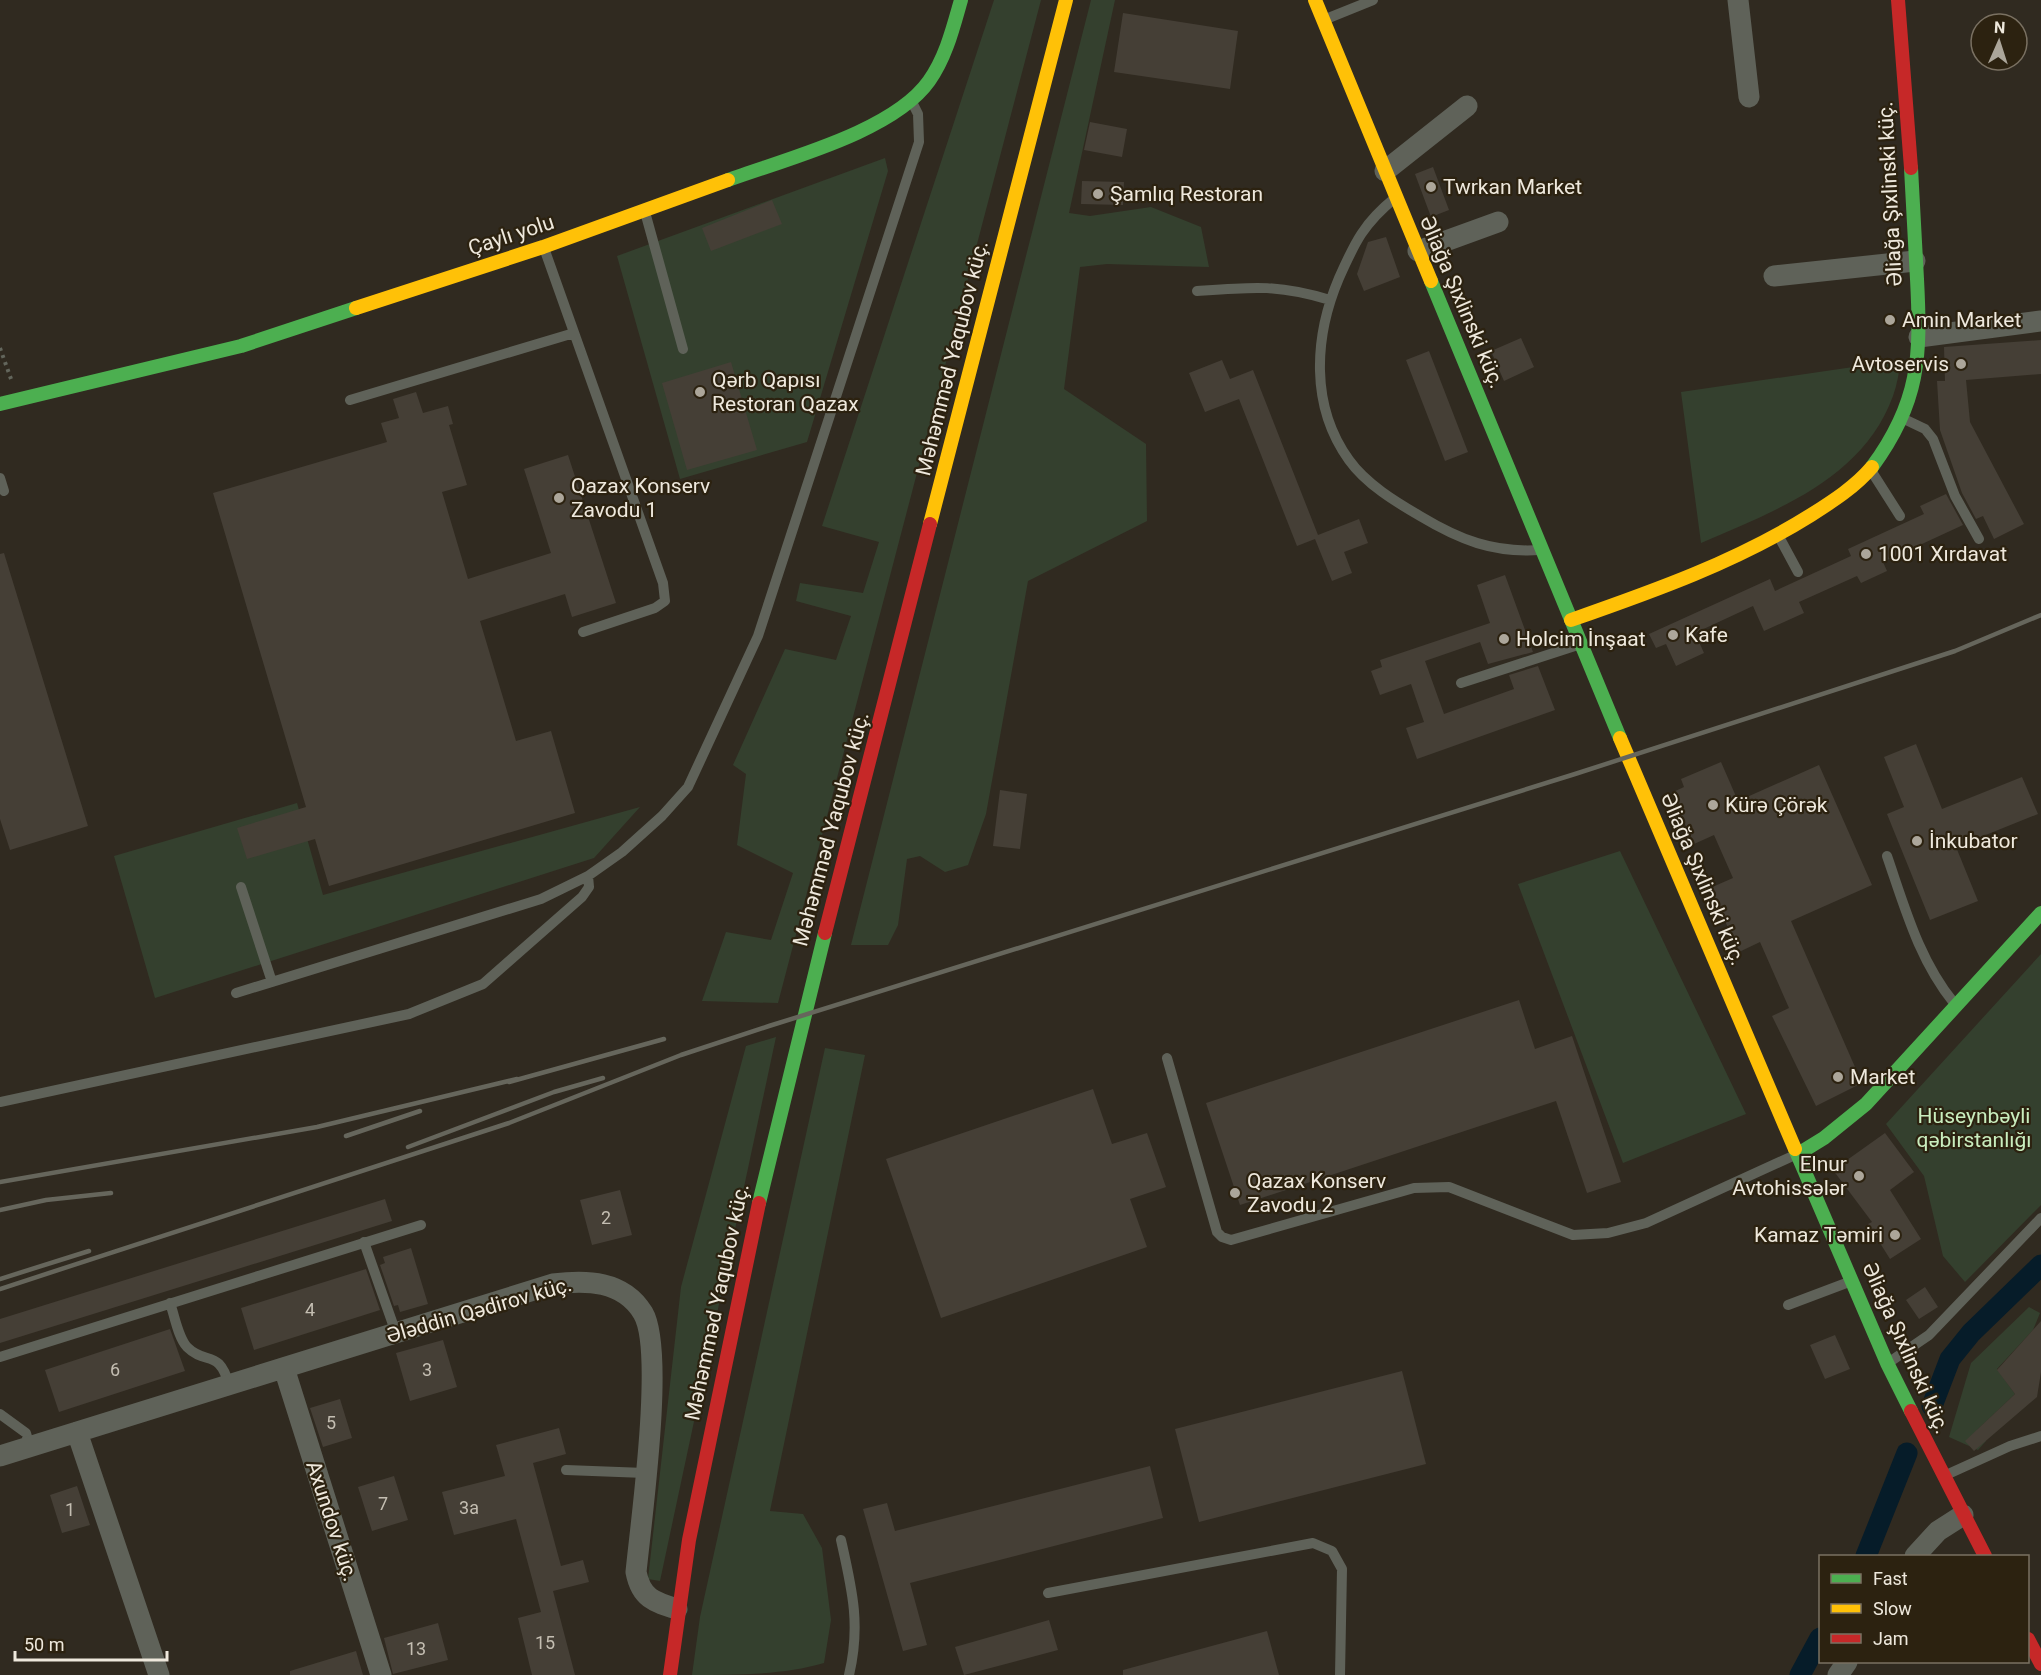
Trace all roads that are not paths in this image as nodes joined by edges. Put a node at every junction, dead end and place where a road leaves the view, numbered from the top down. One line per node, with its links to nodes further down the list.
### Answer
1 (961, 0): 9 (main road, Çaylı yolu)
2 (1066, 0): 74 (main road, Məhəmməd Yaqubov küç.)
3 (1315, 0): 7 (main road, Əliağa Şıxlinski küç.)
4 (1373, 0): 7 (lane)
5 (1738, 0): 8 (street)
6 (1898, 0): 17 (main road, Əliağa Şıxlinski küç.)
7 (1323, 20): 11 (main road, Əliağa Şıxlinski küç.)
8 (1749, 98)
9 (912, 101): 13 (main road, Çaylı yolu); 41 (lane)
10 (1467, 106): 11 (street)
11 (1384, 171): 12 (main road, Əliağa Şıxlinski küç.)
12 (1395, 198): 16 (main road, Əliağa Şıxlinski küç.); 20 (lane)
13 (645, 212): 15 (main road, Çaylı yolu); 24 (lane)
14 (1498, 222): 16 (street)
15 (543, 247): 22 (lane); 26 (main road, Çaylı yolu)
16 (1418, 251): 34 (main road, Əliağa Şıxlinski küç.)
17 (1915, 261): 18 (street); 23 (main road, Əliağa Şıxlinski küç.)
18 (1774, 276)
19 (1197, 291): 20 (lane)
20 (1330, 300): 34 (lane)
21 (2041, 321): 23 (street)
22 (574, 333): 25 (lane); 37 (lane)
23 (1918, 337): 27 (main road, Əliağa Şıxlinski küç.)
24 (683, 349)
25 (350, 400)
26 (0, 404)
27 (1901, 418): 28 (main road, Əliağa Şıxlinski küç.); 33 (lane)
28 (1870, 469): 31 (lane); 32 (main road, Əliağa Şıxlinski küç.)
29 (0, 478): 30 (lane)
30 (4, 490)
31 (1900, 516)
32 (1778, 535): 35 (lane); 36 (main road, Əliağa Şıxlinski küç.)
33 (1979, 539)
34 (1544, 549): 36 (main road, Əliağa Şıxlinski küç.)
35 (1797, 572)
36 (1571, 620): 38 (main road, Əliağa Şıxlinski küç.)
37 (583, 632)
38 (1581, 644): 39 (lane); 49 (main road, Əliağa Şıxlinski küç.)
39 (1461, 683)
40 (1887, 856): 46 (lane)
41 (588, 876): 44 (lane); 48 (lane)
42 (241, 886): 44 (lane)
43 (2041, 913): 46 (main road)
44 (272, 982): 45 (lane)
45 (236, 993)
46 (1956, 1006): 49 (main road)
47 (1167, 1058): 49 (lane)
48 (0, 1102)
49 (1798, 1154): 53 (main road, Əliağa Şıxlinski küç.)
50 (2041, 1218): 58 (lane)
51 (421, 1225): 52 (lane)
52 (364, 1242): 54 (lane); 56 (lane)
53 (1852, 1281): 55 (lane); 58 (main road, Əliağa Şıxlinski küç.)
54 (170, 1304): 57 (lane); 60 (lane)
55 (1788, 1305)
56 (396, 1333): 59 (street, Ələddin Qədirov küç.); 67 (street, Ələddin Qədirov küç.)
57 (0, 1357)
58 (1887, 1364): 68 (main road, Əliağa Şıxlinski küç.)
59 (284, 1368): 60 (street, Ələddin Qədirov küç.); 78 (street, Axundov küç.)
60 (229, 1385): 62 (street, Ələddin Qədirov küç.)
61 (0, 1414): 64 (lane)
62 (77, 1432): 64 (street, Ələddin Qədirov küç.); 77 (street)
63 (2041, 1436): 68 (lane)
64 (30, 1446): 65 (street, Ələddin Qədirov küç.)
65 (0, 1456)
66 (566, 1470): 67 (lane)
67 (645, 1473): 74 (street, Ələddin Qədirov küç.)
68 (1943, 1476): 69 (main road, Əliağa Şıxlinski küç.)
69 (1963, 1515): 71 (street); 72 (main road, Əliağa Şıxlinski küç.)
70 (841, 1540): 80 (lane)
71 (1917, 1555)
72 (1984, 1555)
73 (1048, 1593): 81 (lane)
74 (677, 1609): 79 (main road, Məhəmməd Yaqubov küç.)
75 (2034, 1644): 76 (main road)
76 (2041, 1664)
77 (159, 1675)
78 (381, 1675)
79 (670, 1675)
80 (849, 1675)
81 (1340, 1675)

